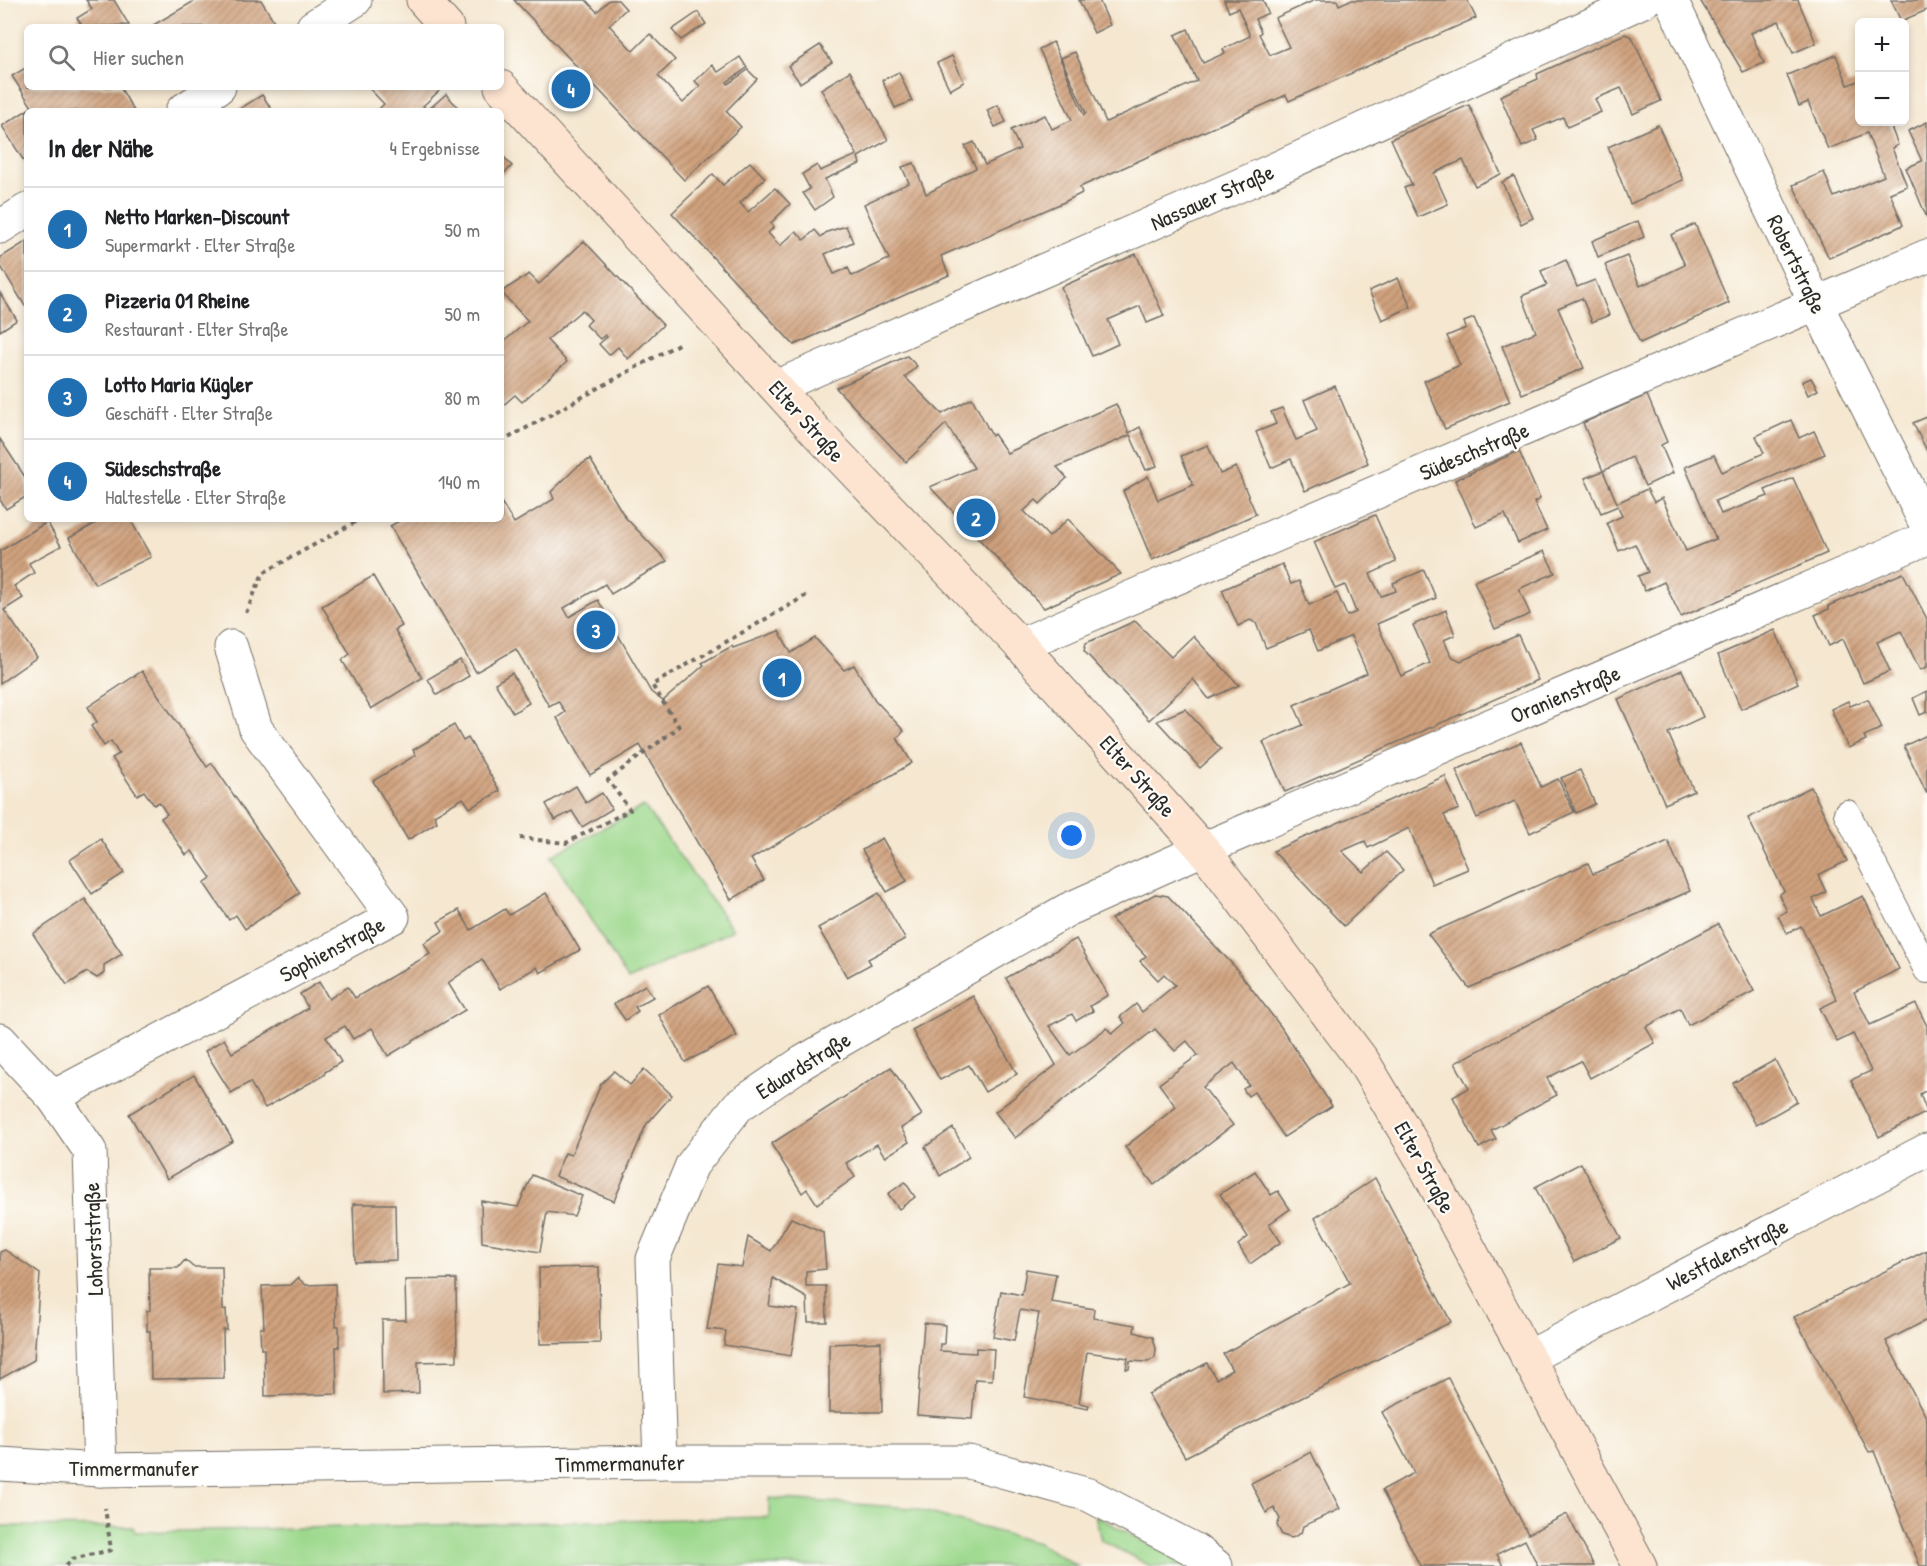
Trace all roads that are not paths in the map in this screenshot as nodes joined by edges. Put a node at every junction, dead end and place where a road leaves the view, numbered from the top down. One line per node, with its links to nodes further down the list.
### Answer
1 (355, 0): 5 (street)
2 (423, 0): 6 (main road)
3 (1645, 0): 14 (street, Nassauer Straße)
4 (1671, 0): 13 (street, Robertstraße)
5 (318, 24)
6 (444, 24)
7 (214, 90): 9 (street)
8 (504, 90): 14 (main road, Elter Straße)
9 (187, 108)
10 (24, 212): 11 (street)
11 (0, 227)
12 (1927, 256): 13 (street, Südeschstraße)
13 (1816, 304): 15 (street, Robertstraße); 17 (street, Südeschstraße)
14 (776, 387): 17 (main road, Elter Straße)
15 (1927, 526)
16 (1927, 538): 20 (street, Oranienstraße)
17 (1020, 645): 20 (main road, Elter Straße)
18 (231, 647): 23 (street, Sophienstraße)
19 (1847, 813): 21 (lane)
20 (1203, 849): 25 (main road, Elter Straße); 26 (street, Eduardstraße)
21 (1927, 970)
22 (0, 1040): 23 (street, Lohorststraße)
23 (53, 1097): 28 (street, Lohorststraße)
24 (1927, 1150): 25 (street, Westfalenstraße)
25 (1527, 1358): 30 (main road, Elter Straße)
26 (660, 1462): 28 (street, Timmermanufer); 29 (street, Timmermanufer)
27 (0, 1464): 28 (street, Timmermanufer)
28 (100, 1470)
29 (1216, 1566)
30 (1640, 1566)

